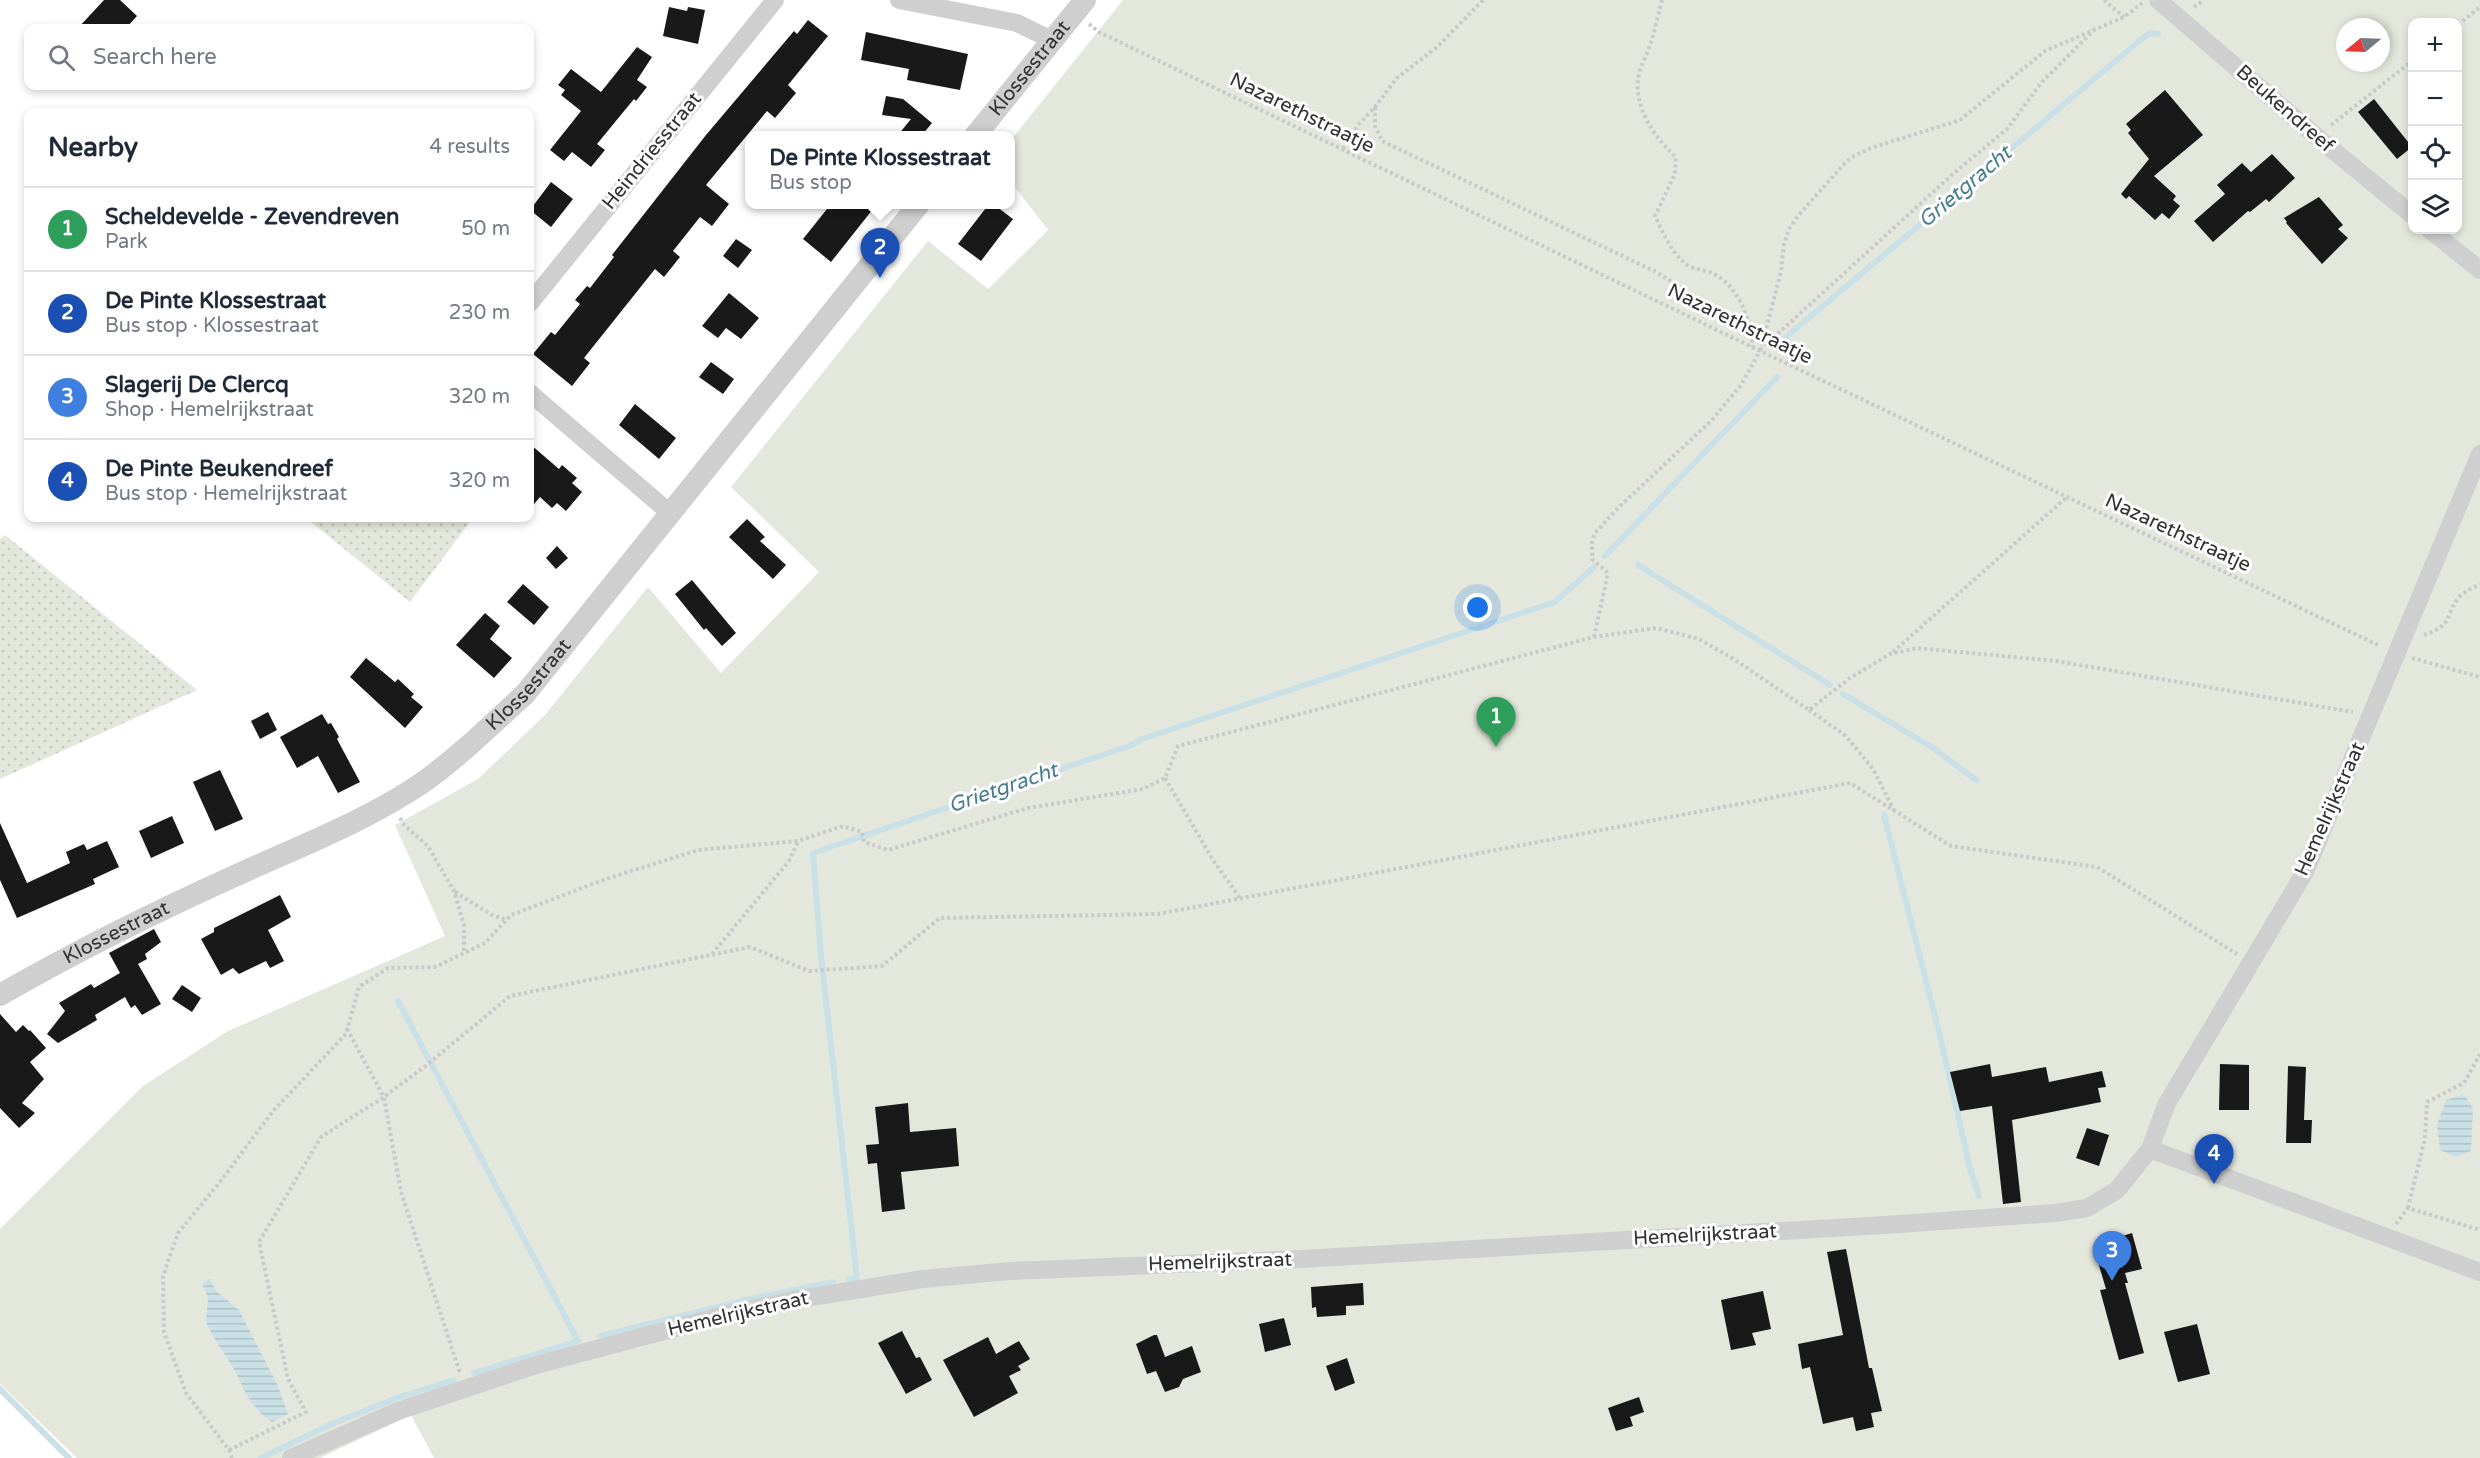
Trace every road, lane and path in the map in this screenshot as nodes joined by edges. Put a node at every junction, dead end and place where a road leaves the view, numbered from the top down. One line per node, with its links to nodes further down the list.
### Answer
1 (775, 0): 23 (street, Heindriesstraat)
2 (900, 0): 13 (street)
3 (1483, 0): 15 (path)
4 (1662, 0): 24 (path)
5 (2104, 0): 10 (path)
6 (2145, 0): 10 (path)
7 (2158, 0): 17 (street, Beukendreef)
8 (1080, 6): 13 (street, Klossestraat); 18 (path, Nazarethstraatje)
9 (2480, 7): 11 (path)
10 (2124, 17): 12 (path)
11 (2462, 21)
12 (2096, 28): 26 (path); 26 (path)
13 (1052, 40): 16 (street, Klossestraat)
14 (2408, 64): 17 (path)
15 (1375, 107): 18 (path); 24 (path)
16 (978, 131)
17 (2317, 137): 20 (street, Beukendreef)
18 (1343, 149): 25 (path, Nazarethstraatje)
19 (915, 209): 30 (street, Klossestraat)
20 (2408, 212)
21 (2435, 234): 22 (street)
22 (2480, 270)
23 (534, 298)
24 (1751, 331): 25 (path)
25 (1752, 347): 26 (path, Nazarethstraatje)
26 (1760, 351): 29 (path, Nazarethstraatje); 32 (path)
27 (534, 396): 30 (street)
28 (2480, 454): 34 (street, Hemelrijkstraat)
29 (2067, 497): 33 (path); 34 (path, Nazarethstraatje)
30 (670, 513): 39 (street, Klossestraat)
31 (2480, 584): 34 (path)
32 (1594, 637): 36 (path); 38 (path)
33 (1890, 654): 36 (path); 37 (path)
34 (2397, 654): 35 (path, Nazarethstraatje); 37 (street, Hemelrijkstraat)
35 (2480, 677)
36 (1809, 710): 40 (path)
37 (2371, 715): 47 (street, Hemelrijkstraat)
38 (1165, 778): 41 (path); 43 (path)
39 (392, 800): 42 (path); 48 (street, Klossestraat)
40 (1894, 811): 43 (path); 47 (path)
41 (798, 841): 44 (path); 46 (path)
42 (454, 891): 44 (path); 45 (path)
43 (1240, 898): 46 (path)
44 (507, 920): 45 (path)
45 (464, 953): 49 (path)
46 (712, 954): 51 (path)
47 (2251, 962): 52 (street, Hemelrijkstraat)
48 (0, 995)
49 (347, 1029): 51 (path); 58 (path)
50 (2480, 1054): 53 (path)
51 (384, 1097): 57 (path); 58 (path)
52 (2150, 1149): 55 (street); 57 (street, Hemelrijkstraat)
53 (2408, 1208): 54 (path); 55 (path)
54 (2480, 1230)
55 (2386, 1237): 56 (street)
56 (2480, 1272)
57 (464, 1388): 60 (street, Hemelrijkstraat)
58 (229, 1450): 59 (path)
59 (232, 1458)
60 (291, 1458)

